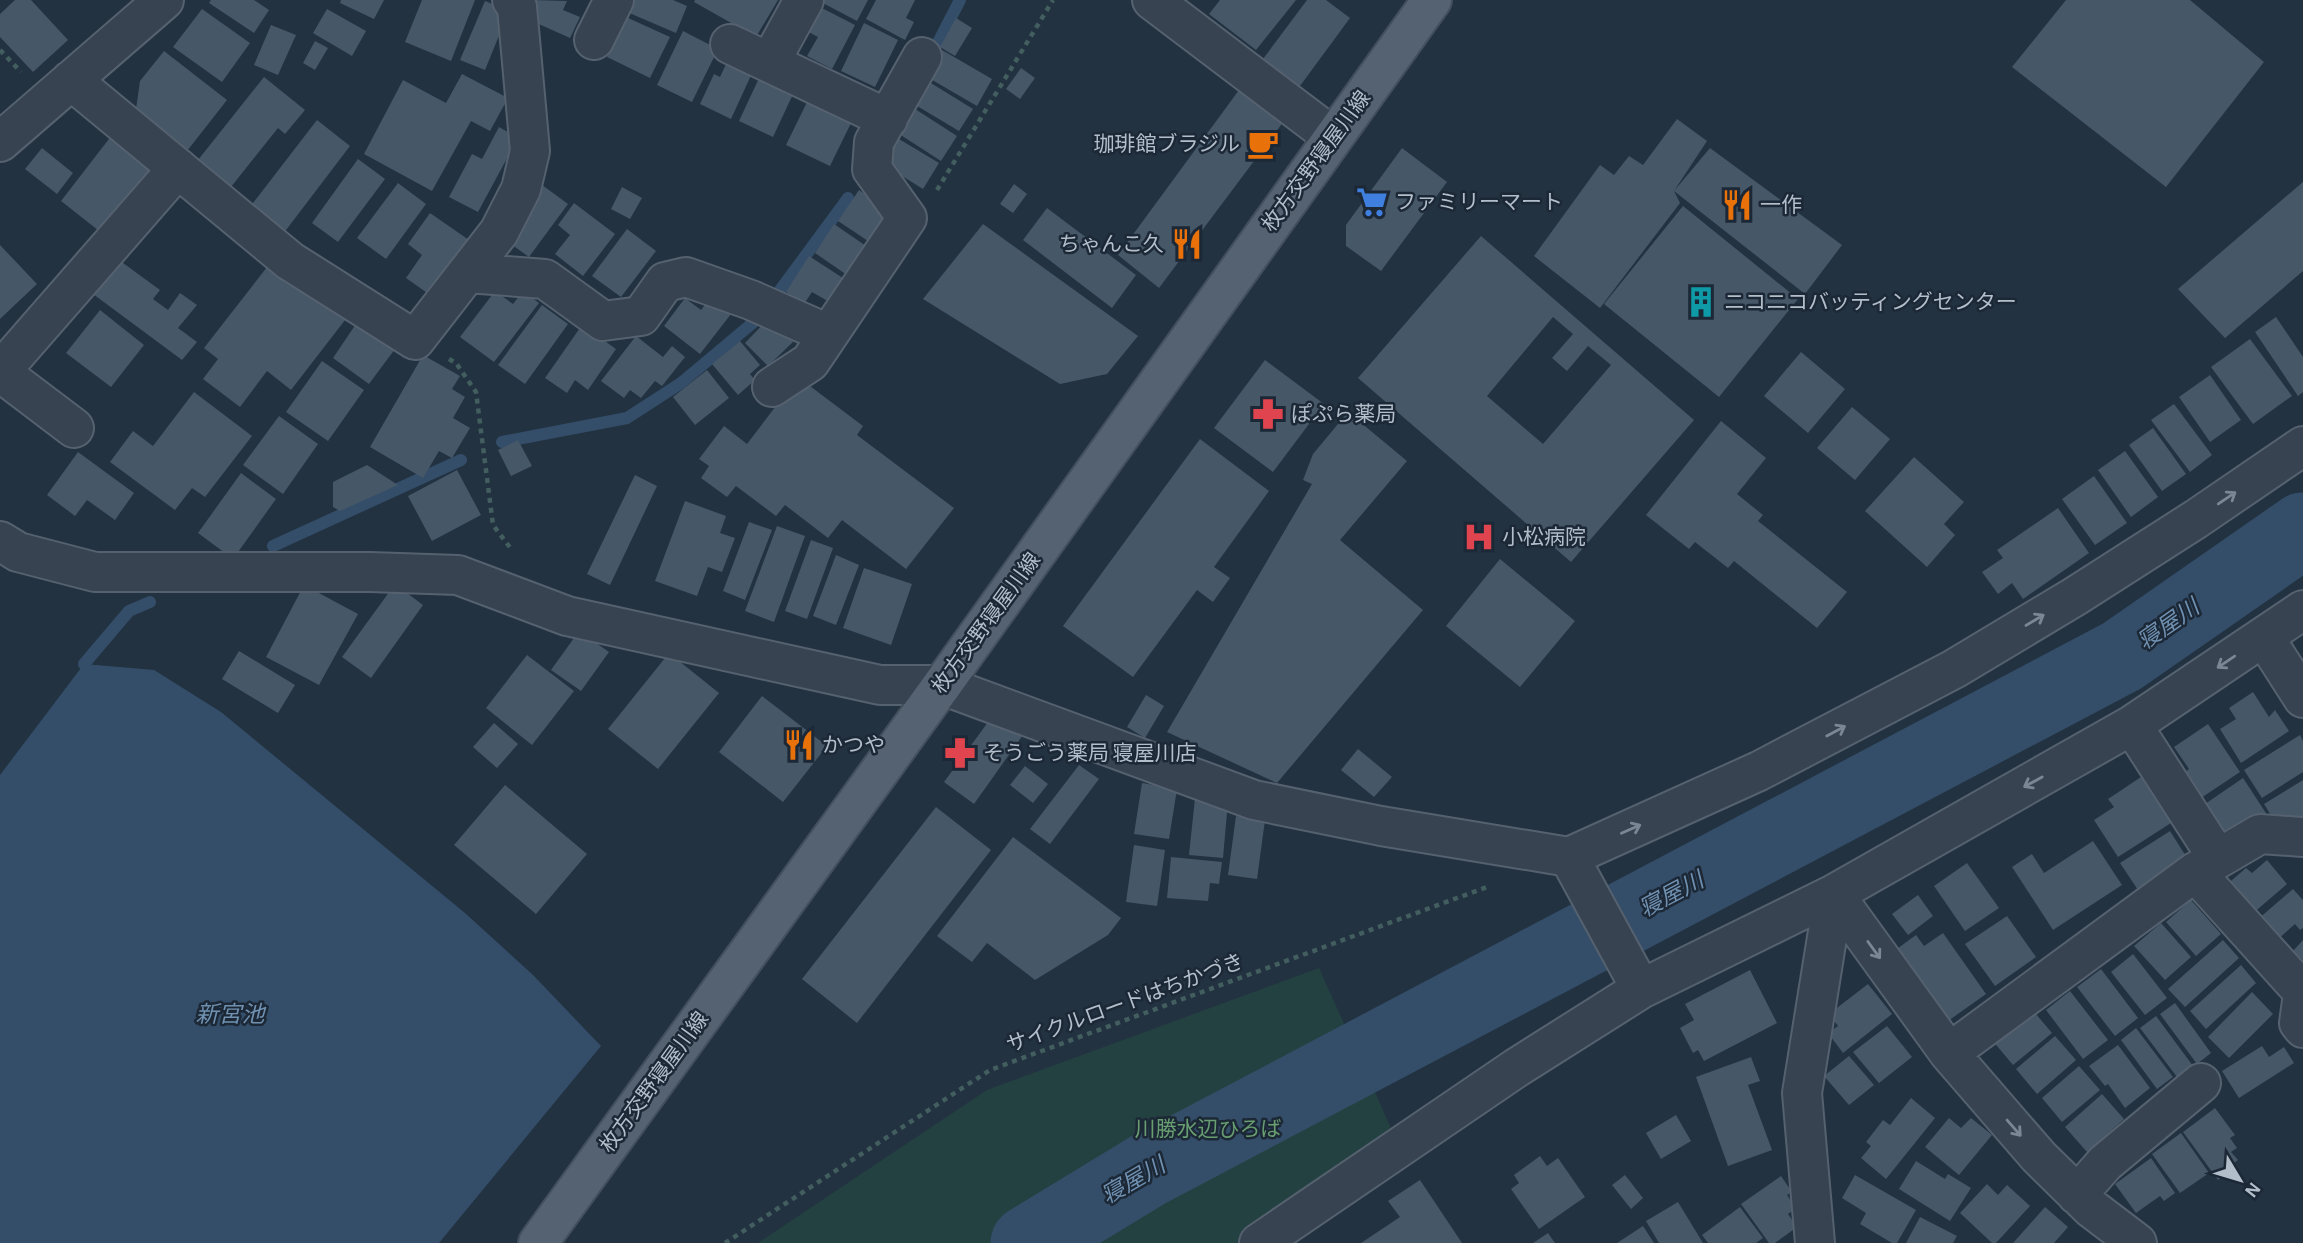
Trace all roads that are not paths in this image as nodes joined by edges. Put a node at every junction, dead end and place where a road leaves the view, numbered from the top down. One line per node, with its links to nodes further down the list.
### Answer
1 (164, 0): 11 (street)
2 (512, 0): 16 (street)
3 (614, 0): 7 (street)
4 (804, 0): 10 (street)
5 (1152, 0): 13 (street)
6 (1432, 0): 13 (main road, 枚方交野寝屋川線)
7 (594, 40)
8 (730, 44): 10 (street)
9 (922, 57): 12 (street)
10 (770, 62): 12 (street)
11 (71, 80): 14 (street); 15 (street)
12 (887, 119): 17 (street)
13 (1333, 137): 24 (main road, 枚方交野寝屋川線)
14 (0, 142)
15 (178, 168): 16 (street); 19 (street)
16 (467, 273): 17 (street)
17 (828, 334): 18 (street)
18 (772, 387)
19 (74, 428)
20 (2303, 446): 28 (street, one-way to 20)
21 (0, 541): 24 (street)
22 (2303, 610): 23 (street)
23 (2264, 637): 25 (street); 26 (street, one-way to 26)
24 (942, 685): 28 (street); 38 (main road, 枚方交野寝屋川線)
25 (2303, 698)
26 (2132, 725): 29 (street); 30 (street, one-way to 30)
27 (2303, 837): 29 (street)
28 (1569, 857): 31 (street)
29 (2206, 865): 32 (street); 34 (street)
30 (1834, 894): 31 (street); 34 (street, one-way to 34); 39 (street)
31 (1641, 989): 37 (street)
32 (2303, 993): 33 (street)
33 (2303, 1028)
34 (1949, 1053): 36 (street, one-way to 36)
35 (2201, 1083): 36 (street)
36 (2077, 1195): 40 (street)
37 (1285, 1237)
38 (538, 1243)
39 (1815, 1243)
40 (2137, 1243)

